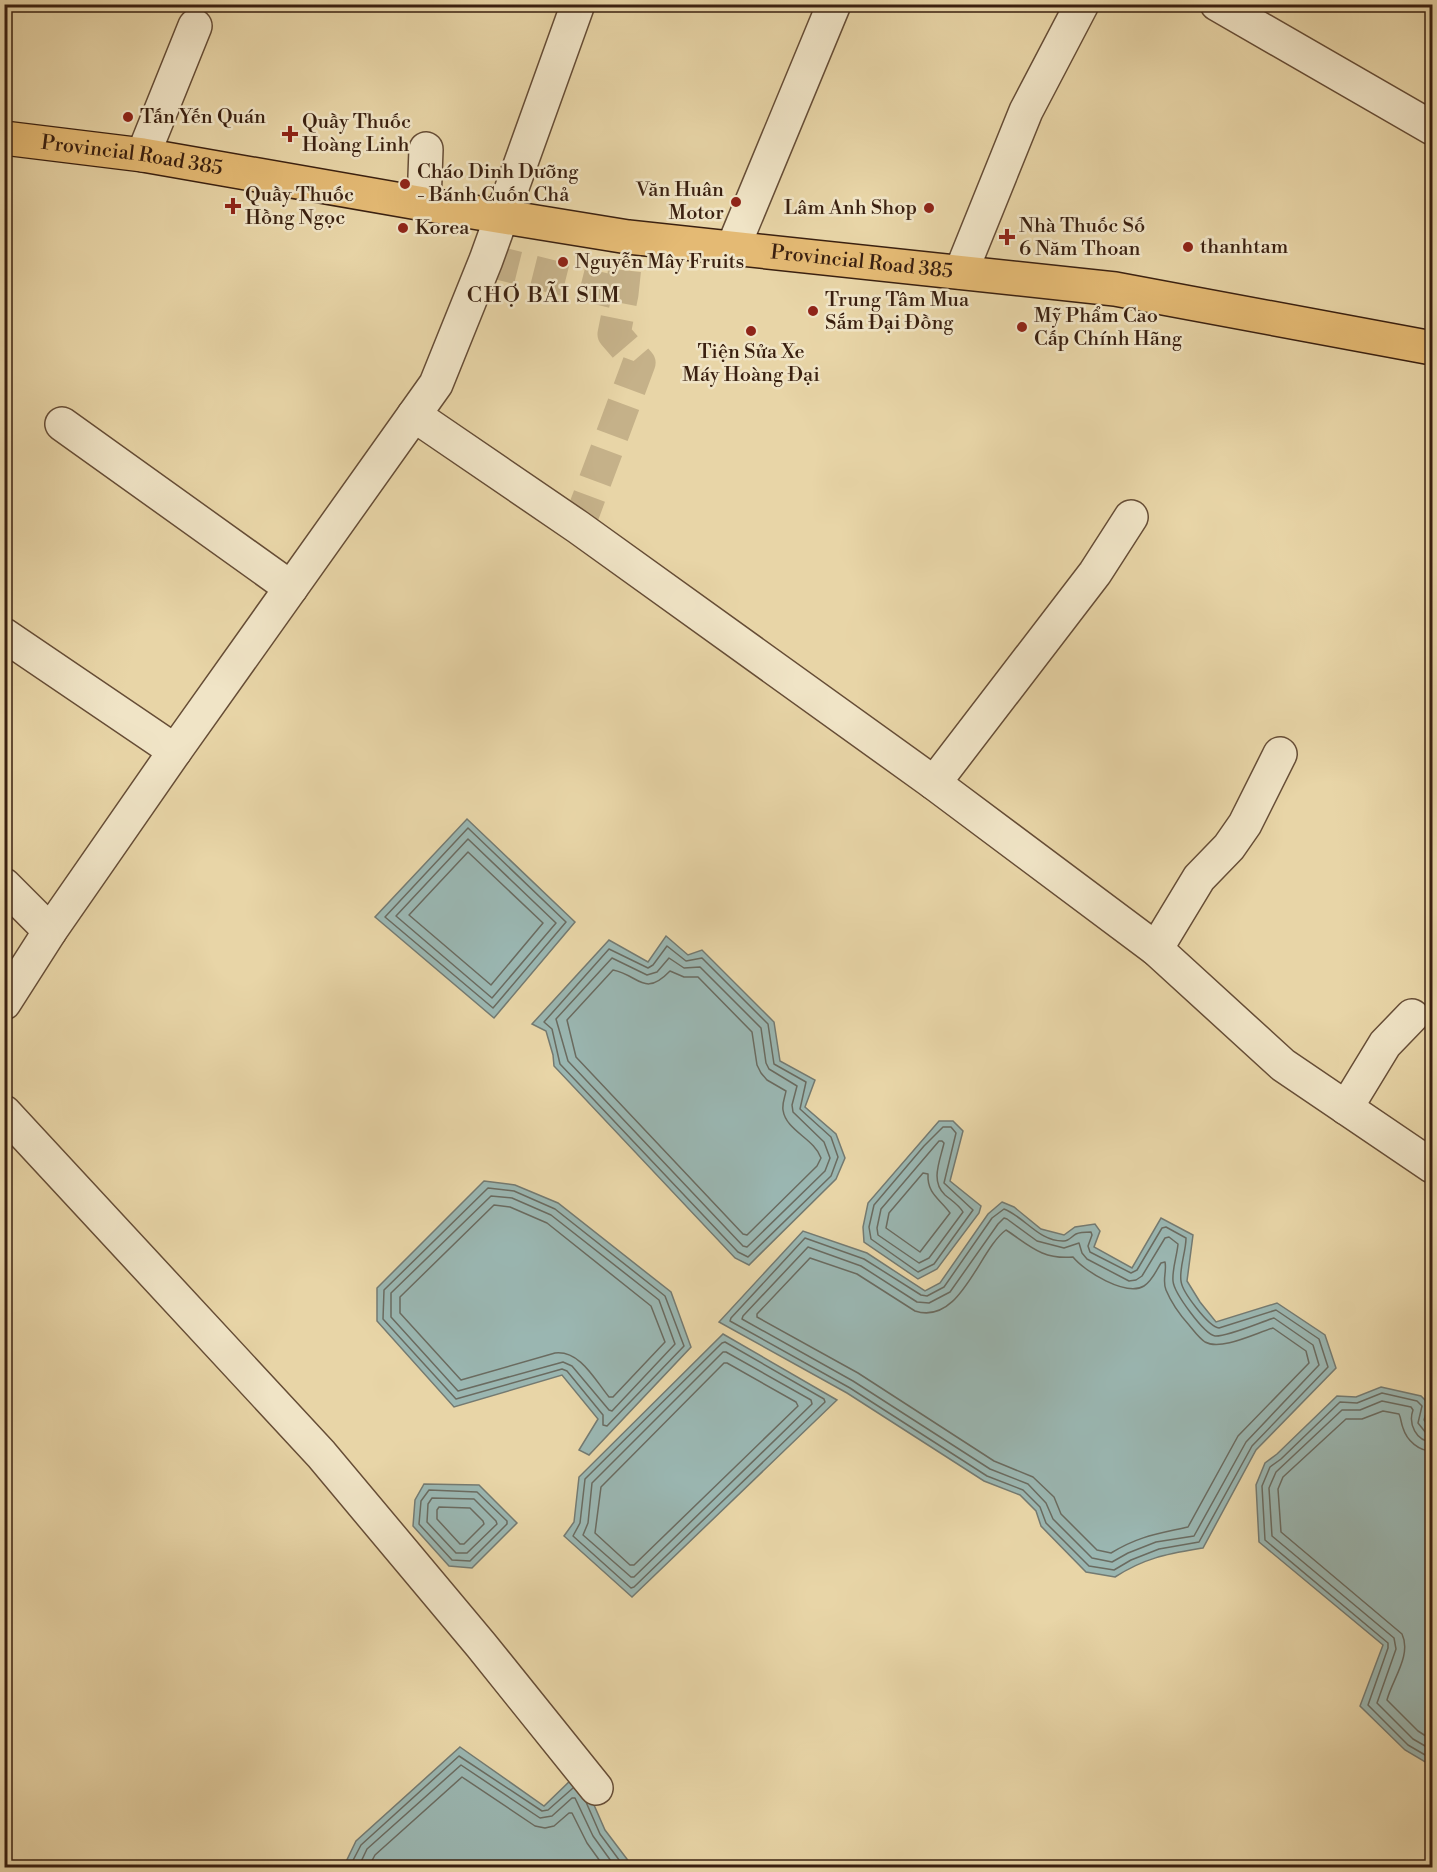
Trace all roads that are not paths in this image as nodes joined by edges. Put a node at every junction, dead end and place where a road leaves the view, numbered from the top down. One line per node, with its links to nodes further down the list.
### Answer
1 (578, 4): 11 (street)
2 (834, 4): 12 (street)
3 (1082, 4): 13 (street)
4 (1217, 4): 6 (street)
5 (195, 26): 9 (street)
6 (1432, 128)
7 (4, 138): 9 (main road, Provincial Road 385)
8 (426, 149): 10 (street)
9 (143, 155): 10 (main road, Provincial Road 385)
10 (424, 204): 11 (main road, Provincial Road 385)
11 (501, 217): 12 (main road, Provincial Road 385); 15 (street)
12 (732, 250): 13 (main road, Provincial Road 385)
13 (962, 272): 14 (main road, Provincial Road 385)
14 (1432, 348)
15 (414, 414): 18 (street); 22 (street)
16 (62, 424): 18 (street)
17 (1131, 517): 22 (street)
18 (291, 588): 20 (street)
19 (4, 635): 20 (street)
20 (175, 752): 24 (street)
21 (1280, 754): 25 (street)
22 (934, 783): 25 (street)
23 (4, 885): 24 (street)
24 (50, 931): 26 (street)
25 (1156, 949): 28 (street)
26 (4, 1003)
27 (1412, 1016): 28 (street)
28 (1346, 1108): 30 (street)
29 (4, 1112): 31 (street)
30 (1432, 1166)
31 (596, 1788)

